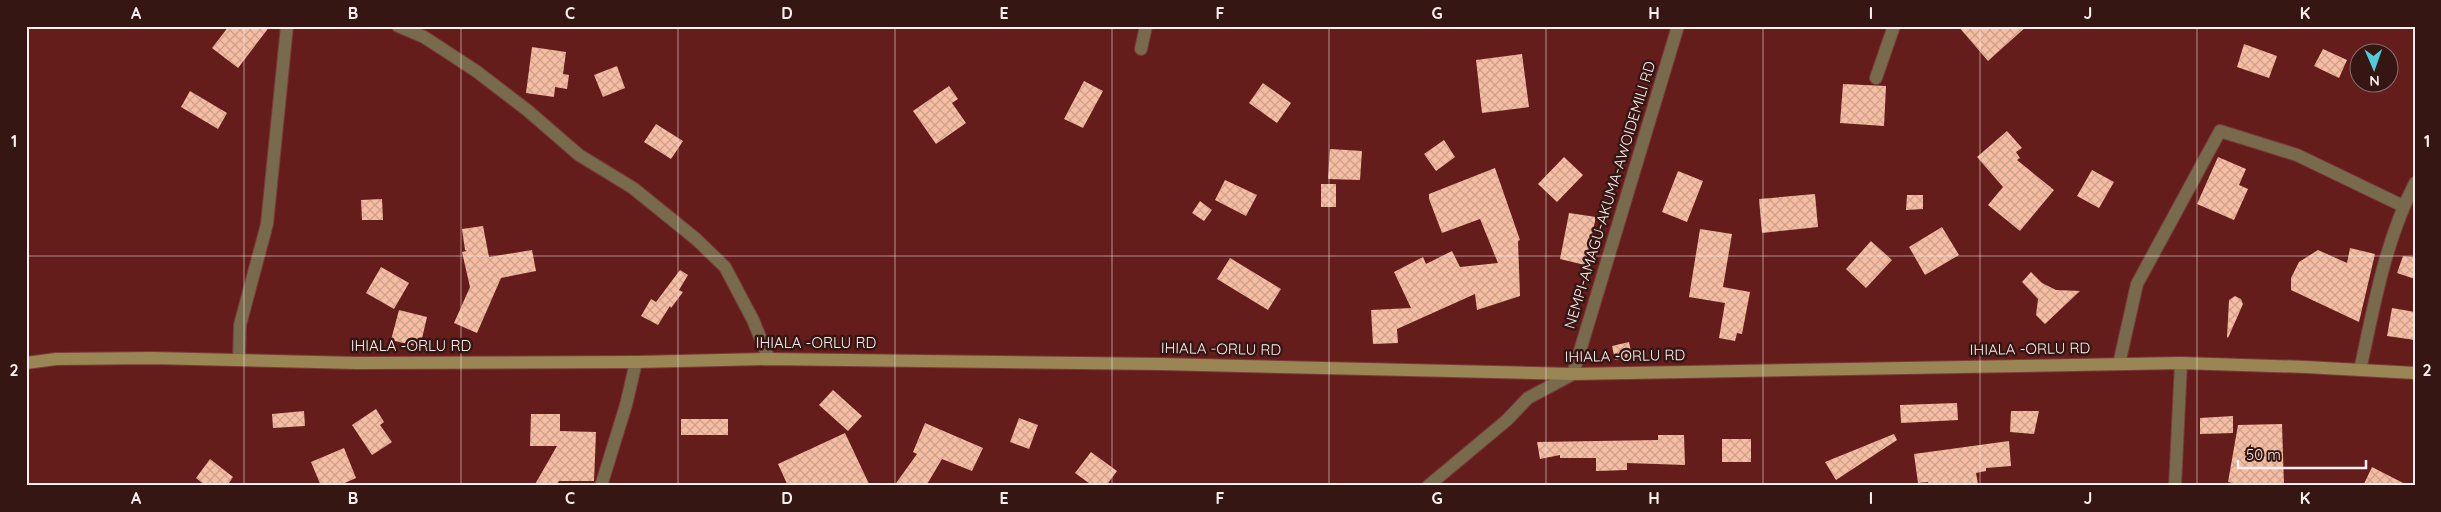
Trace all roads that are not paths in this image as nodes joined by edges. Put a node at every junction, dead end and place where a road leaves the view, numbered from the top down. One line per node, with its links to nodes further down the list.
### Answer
1 (287, 26): 11 (street)
2 (398, 26): 10 (street)
3 (1146, 26): 6 (street)
4 (1678, 26): 18 (street, NEMPI-AMAGU-AKUMA-AWOIDEMILI RD)
5 (1894, 26): 7 (street)
6 (1141, 49)
7 (1876, 78)
8 (2415, 183): 9 (street)
9 (2403, 206): 15 (street); 16 (street)
10 (769, 358): 12 (main road, IHIALA -ORLU RD); 18 (main road, IHIALA -ORLU RD)
11 (239, 360): 12 (main road, IHIALA -ORLU RD); 14 (main road, IHIALA -ORLU RD)
12 (636, 362): 19 (street)
13 (2181, 363): 15 (main road, IHIALA -ORLU RD); 16 (main road, IHIALA -ORLU RD); 21 (street)
14 (26, 364)
15 (2119, 364): 18 (main road, IHIALA -ORLU RD)
16 (2360, 370): 17 (main road, IHIALA -ORLU RD)
17 (2415, 373)
18 (1573, 374): 20 (street)
19 (601, 486)
20 (1428, 486)
21 (2176, 486)

